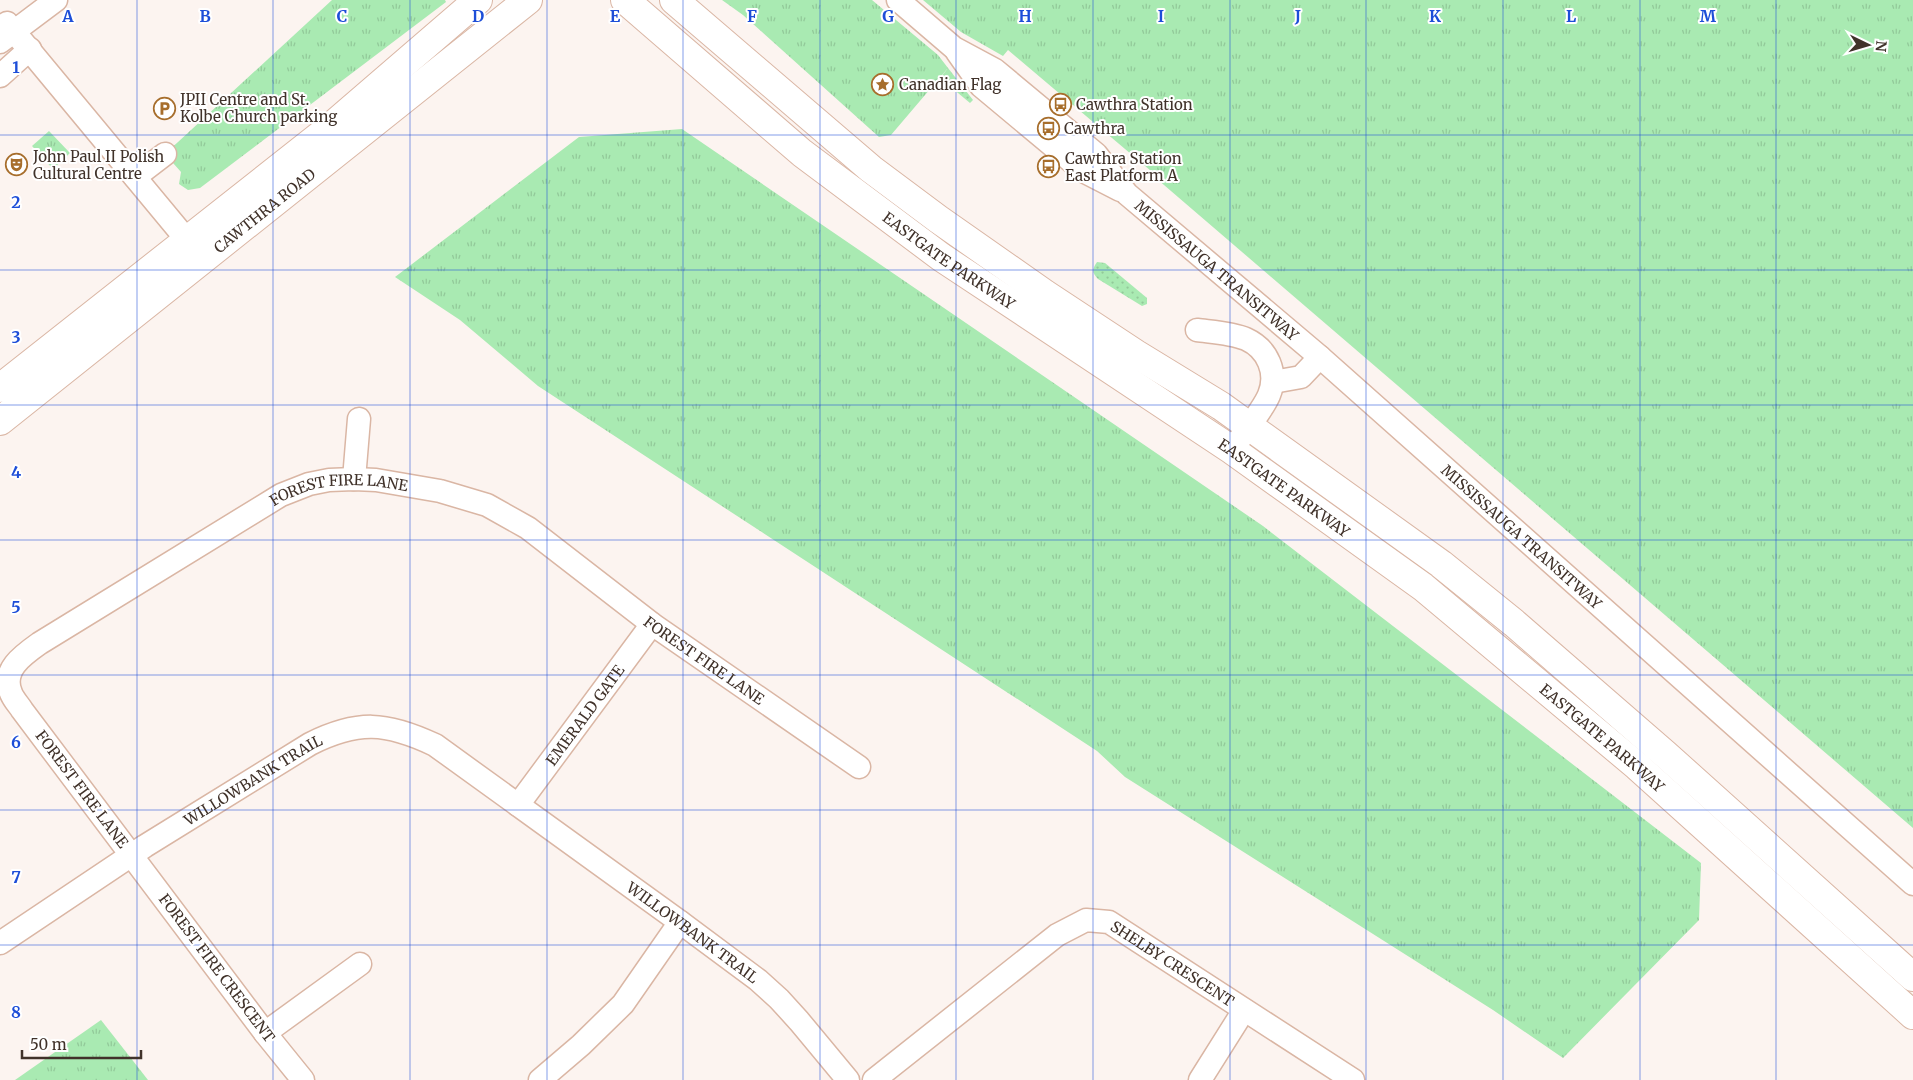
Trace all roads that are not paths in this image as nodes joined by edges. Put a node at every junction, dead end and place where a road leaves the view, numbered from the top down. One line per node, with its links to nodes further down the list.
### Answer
1 (56, 0): 7 (street)
2 (478, 0): 12 (main road, CAWTHRA ROAD)
3 (528, 0): 18 (main road, CAWTHRA ROAD)
4 (625, 0): 20 (main road, EASTGATE PARKWAY)
5 (674, 0): 19 (main road, EASTGATE PARKWAY)
6 (898, 0): 14 (street, MISSISSAUGA TRANSITWAY)
7 (7, 31): 8 (street)
8 (30, 50): 9 (street); 11 (street)
9 (0, 76)
10 (165, 154): 11 (street)
11 (135, 177): 12 (street)
12 (187, 240): 16 (main road, CAWTHRA ROAD)
13 (1197, 330): 15 (street)
14 (1320, 357): 15 (street); 26 (street, MISSISSAUGA TRANSITWAY)
15 (1273, 382): 19 (street)
16 (0, 388)
17 (359, 419): 21 (street)
18 (0, 421)
19 (1248, 425): 20 (street); 30 (main road, EASTGATE PARKWAY)
20 (1232, 450): 32 (main road, EASTGATE PARKWAY)
21 (354, 479): 22 (street, FOREST FIRE LANE); 25 (street, FOREST FIRE LANE)
22 (652, 624): 23 (street, FOREST FIRE LANE); 24 (street, EMERALD GATE)
23 (858, 767)
24 (518, 805): 25 (street, WILLOWBANK TRAIL); 27 (street, WILLOWBANK TRAIL)
25 (131, 854): 28 (street, WILLOWBANK TRAIL); 33 (street, FOREST FIRE CRESCENT)
26 (1913, 884)
27 (680, 922): 35 (street); 36 (street, WILLOWBANK TRAIL)
28 (0, 943)
29 (360, 964): 33 (street)
30 (1913, 977)
31 (1244, 1010): 37 (street, SHELBY CRESCENT); 38 (street); 39 (street, SHELBY CRESCENT)
32 (1913, 1015)
33 (265, 1033): 34 (street, FOREST FIRE CRESCENT)
34 (303, 1080)
35 (540, 1080)
36 (848, 1080)
37 (874, 1080)
38 (1200, 1080)
39 (1353, 1080)

